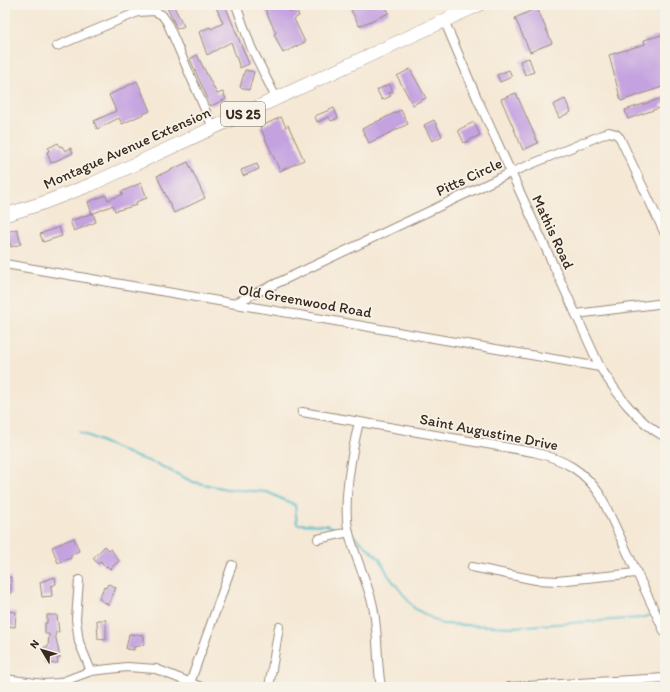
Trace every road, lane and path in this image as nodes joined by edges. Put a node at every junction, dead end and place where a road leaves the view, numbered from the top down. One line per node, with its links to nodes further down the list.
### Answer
1 (236, 5): 5 (street)
2 (478, 5): 3 (highway, Montague Avenue Extension / US 25)
3 (444, 20): 5 (highway, Montague Avenue Extension / US 25); 7 (street, Mathis Road)
4 (58, 46): 6 (street)
5 (276, 98): 6 (highway, Montague Avenue Extension / US 25)
6 (213, 128): 8 (highway, Montague Avenue Extension / US 25)
7 (510, 173): 9 (street, Pitts Circle); 12 (street, Pitts Circle); 13 (street, Mathis Road)
8 (5, 215)
9 (665, 234)
10 (5, 264): 12 (street, Old Greenwood Road)
11 (665, 303): 13 (street)
12 (235, 304): 14 (street, Old Greenwood Road)
13 (576, 314): 14 (street, Mathis Road)
14 (600, 367): 17 (street, Mathis Road)
15 (302, 412): 16 (street, Saint Augustine Drive)
16 (359, 422): 18 (street); 22 (street, Saint Augustine Drive)
17 (665, 437)
18 (349, 532): 19 (street); 32 (street)
19 (318, 539)
20 (232, 565): 29 (street)
21 (472, 567): 22 (street)
22 (636, 573): 25 (street, Saint Augustine Drive)
23 (79, 580): 26 (street)
24 (279, 627): 31 (street)
25 (665, 633)
26 (91, 671): 28 (street); 29 (street)
27 (665, 678): 33 (street)
28 (5, 679)
29 (190, 683): 30 (street)
30 (201, 687)
31 (269, 687)
32 (381, 687)
33 (509, 687)

